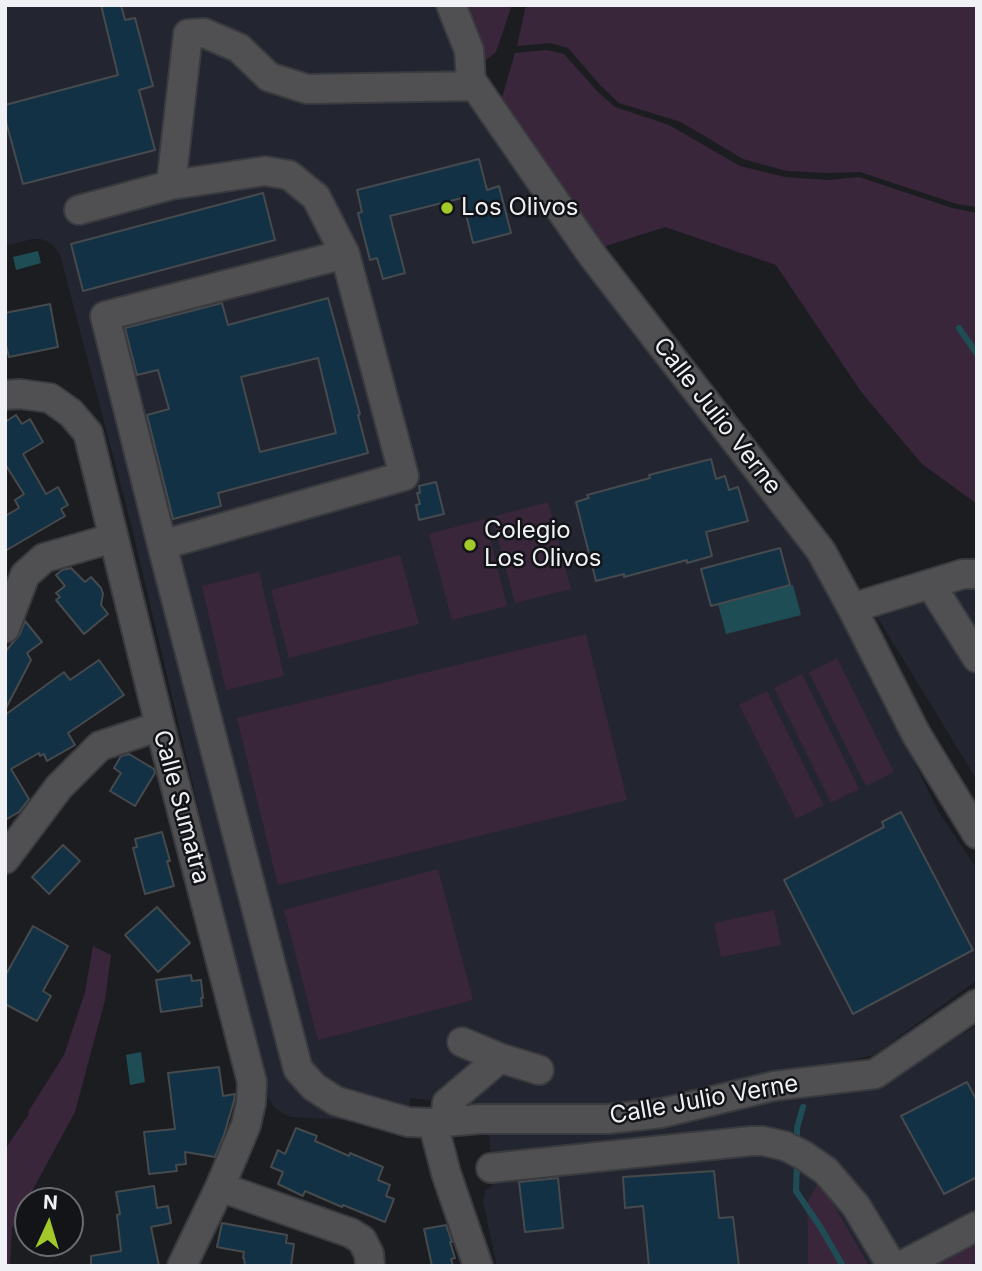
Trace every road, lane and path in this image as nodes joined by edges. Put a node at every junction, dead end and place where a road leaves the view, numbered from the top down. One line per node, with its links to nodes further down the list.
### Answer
1 (451, 5): 2 (street, Calle Julio Verne)
2 (475, 86): 3 (street); 11 (street, Calle Julio Verne)
3 (171, 185): 4 (street); 5 (street)
4 (79, 211)
5 (345, 254): 8 (street); 8 (street, Calle Julio Verne)
6 (5, 395): 7 (street, Calle Sumatra)
7 (113, 538): 12 (street); 14 (street, Calle Sumatra)
8 (162, 545): 21 (street, Calle Julio Verne)
9 (977, 574): 10 (street)
10 (931, 585): 11 (street); 13 (street)
11 (852, 608): 15 (street, Calle Julio Verne)
12 (5, 628)
13 (977, 658)
14 (160, 726): 16 (street); 23 (street, Calle Sumatra)
15 (977, 834)
16 (5, 859)
17 (977, 1004): 21 (street, Calle Julio Verne)
18 (462, 1042): 19 (street)
19 (500, 1058): 20 (street); 21 (street)
20 (539, 1070)
21 (439, 1123): 27 (street)
22 (491, 1168): 28 (street)
23 (220, 1188): 25 (street, Calle Sumatra); 26 (street)
24 (977, 1226): 29 (street)
25 (182, 1266)
26 (370, 1266)
27 (478, 1266)
28 (891, 1266)
29 (901, 1266)

